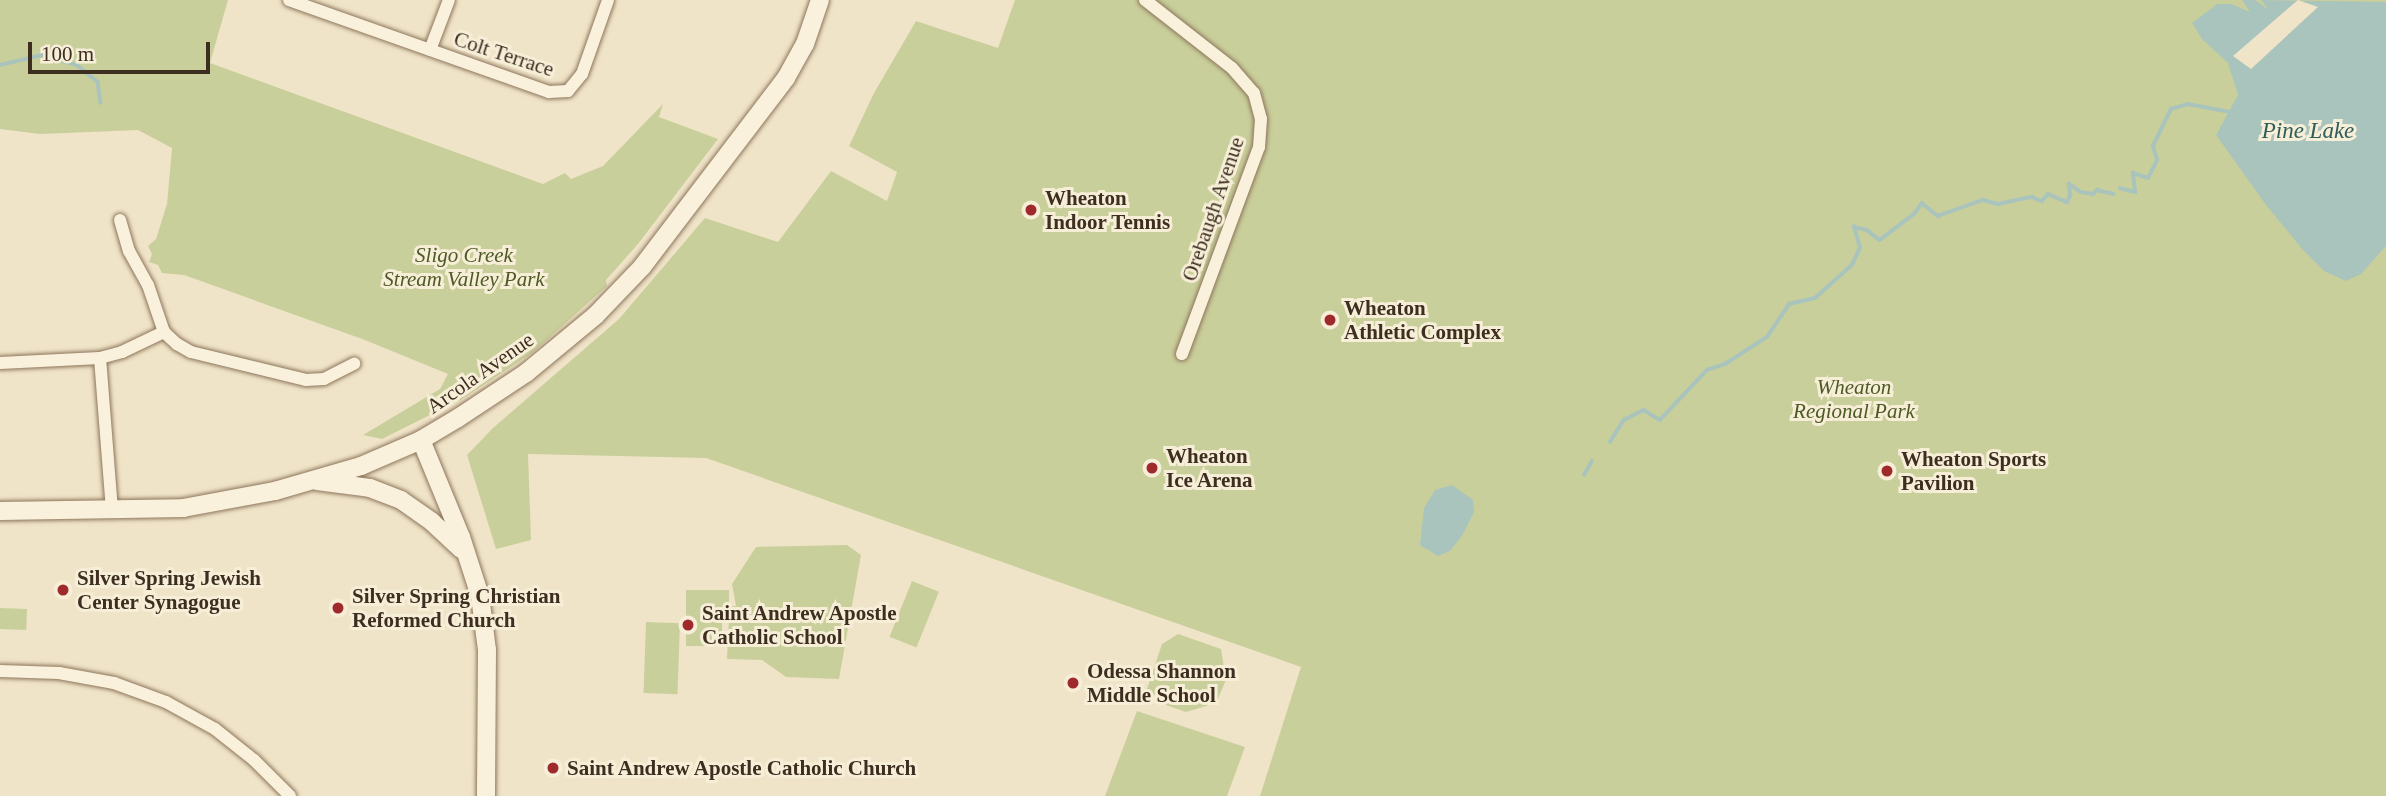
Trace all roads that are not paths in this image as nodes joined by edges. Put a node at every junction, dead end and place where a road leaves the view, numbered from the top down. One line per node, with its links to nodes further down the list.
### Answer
1 (449, 0): 6 (street, Colt Terrace)
2 (608, 0): 6 (street, Colt Terrace)
3 (820, 0): 13 (street, Arcola Avenue)
4 (1145, 0): 9 (street, Orebaugh Avenue)
5 (298, 2): 6 (street, Colt Terrace)
6 (429, 50)
7 (120, 220): 8 (street)
8 (164, 332): 10 (street); 12 (street)
9 (1182, 354)
10 (100, 358): 11 (street); 16 (street)
11 (0, 363)
12 (354, 364)
13 (421, 440): 14 (street, Arcola Avenue); 17 (street)
14 (311, 481): 16 (street, Arcola Avenue); 17 (street)
15 (0, 511): 16 (street, Arcola Avenue)
16 (112, 511)
17 (466, 554): 20 (street)
18 (0, 671): 19 (street)
19 (290, 796)
20 (486, 796)

